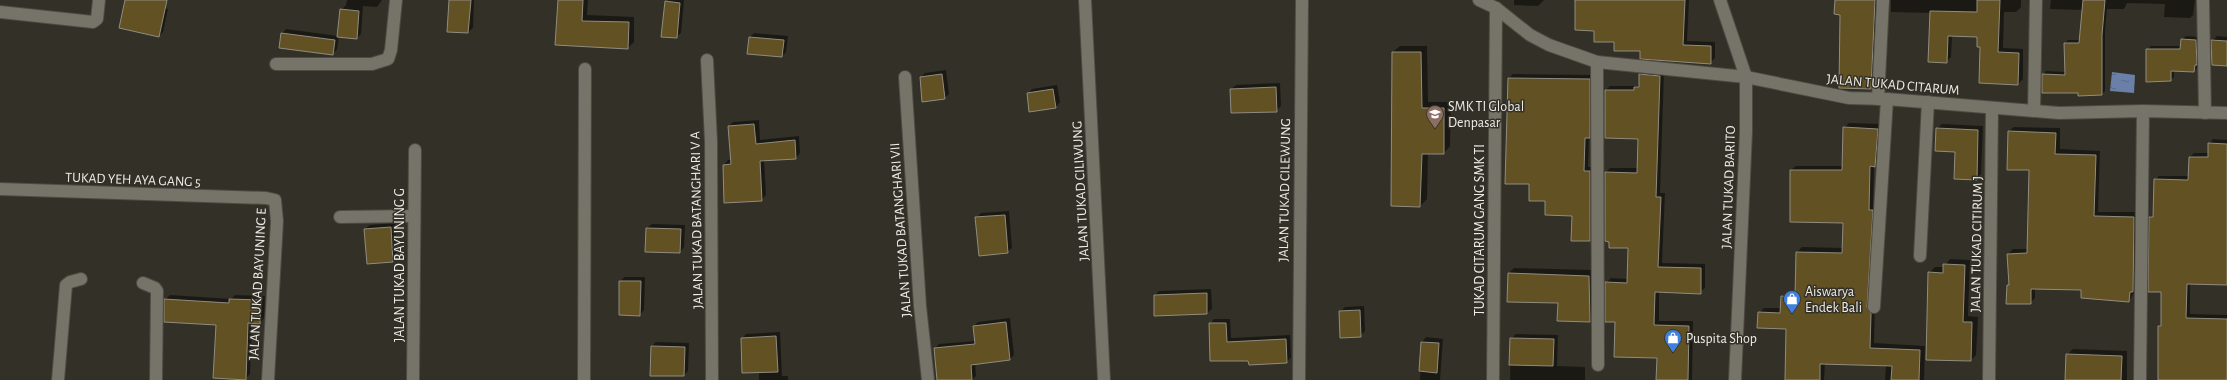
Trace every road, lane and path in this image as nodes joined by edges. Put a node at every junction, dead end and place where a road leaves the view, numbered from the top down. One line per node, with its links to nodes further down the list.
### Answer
1 (99, 0): 11 (street)
2 (396, 0): 14 (street)
3 (1085, 0): 42 (street, JALAN TUKAD CILIWUNG)
4 (1302, 0): 43 (street, JALAN TUKAD CILEWUNG)
5 (1479, 0): 10 (street, JALAN TUKAD CITARUM)
6 (1720, 0): 17 (street, JALAN TUKAD BARITO)
7 (1883, 0): 18 (street)
8 (2036, 0): 21 (street)
9 (2203, 0): 23 (street)
10 (1496, 8): 13 (street, JALAN TUKAD CITARUM); 44 (street, TUKAD CITARUM GANG SMK TI)
11 (0, 12)
12 (707, 60): 40 (street, JALAN TUKAD BATANGHARI V A)
13 (1597, 62): 17 (street, JALAN TUKAD CITARUM); 34 (street)
14 (276, 64)
15 (585, 69): 39 (street)
16 (905, 77): 41 (street, JALAN TUKAD BATANGHARI VII)
17 (1746, 77): 18 (street, JALAN TUKAD CITARUM); 45 (street, JALAN TUKAD BARITO)
18 (1882, 99): 19 (street, JALAN TUKAD CITARUM); 33 (street)
19 (1928, 102): 20 (street, JALAN TUKAD CITARUM); 30 (street)
20 (1992, 108): 21 (street, JALAN TUKAD CITARUM); 46 (street, JALAN TUKAD CITIRUM J)
21 (2034, 111): 22 (street, JALAN TUKAD CITARUM)
22 (2143, 111): 23 (street, JALAN TUKAD CITARUM); 47 (street)
23 (2205, 113): 24 (street, JALAN TUKAD CITARUM)
24 (2227, 113)
25 (415, 150): 28 (street, JALAN TUKAD BAYUNING G)
26 (0, 189): 27 (street, TUKAD YEH AYA GANG 5)
27 (266, 198): 37 (street, JALAN TUKAD BAYUNING E)
28 (414, 216): 29 (street); 38 (street, JALAN TUKAD BAYUNING G)
29 (340, 217)
30 (1920, 256)
31 (81, 279): 35 (street)
32 (143, 283): 36 (street)
33 (1874, 307)
34 (1598, 365)
35 (58, 380)
36 (156, 380)
37 (268, 380)
38 (413, 380)
39 (584, 380)
40 (712, 380)
41 (928, 380)
42 (1104, 380)
43 (1299, 380)
44 (1493, 380)
45 (1735, 380)
46 (1989, 380)
47 (2140, 380)

